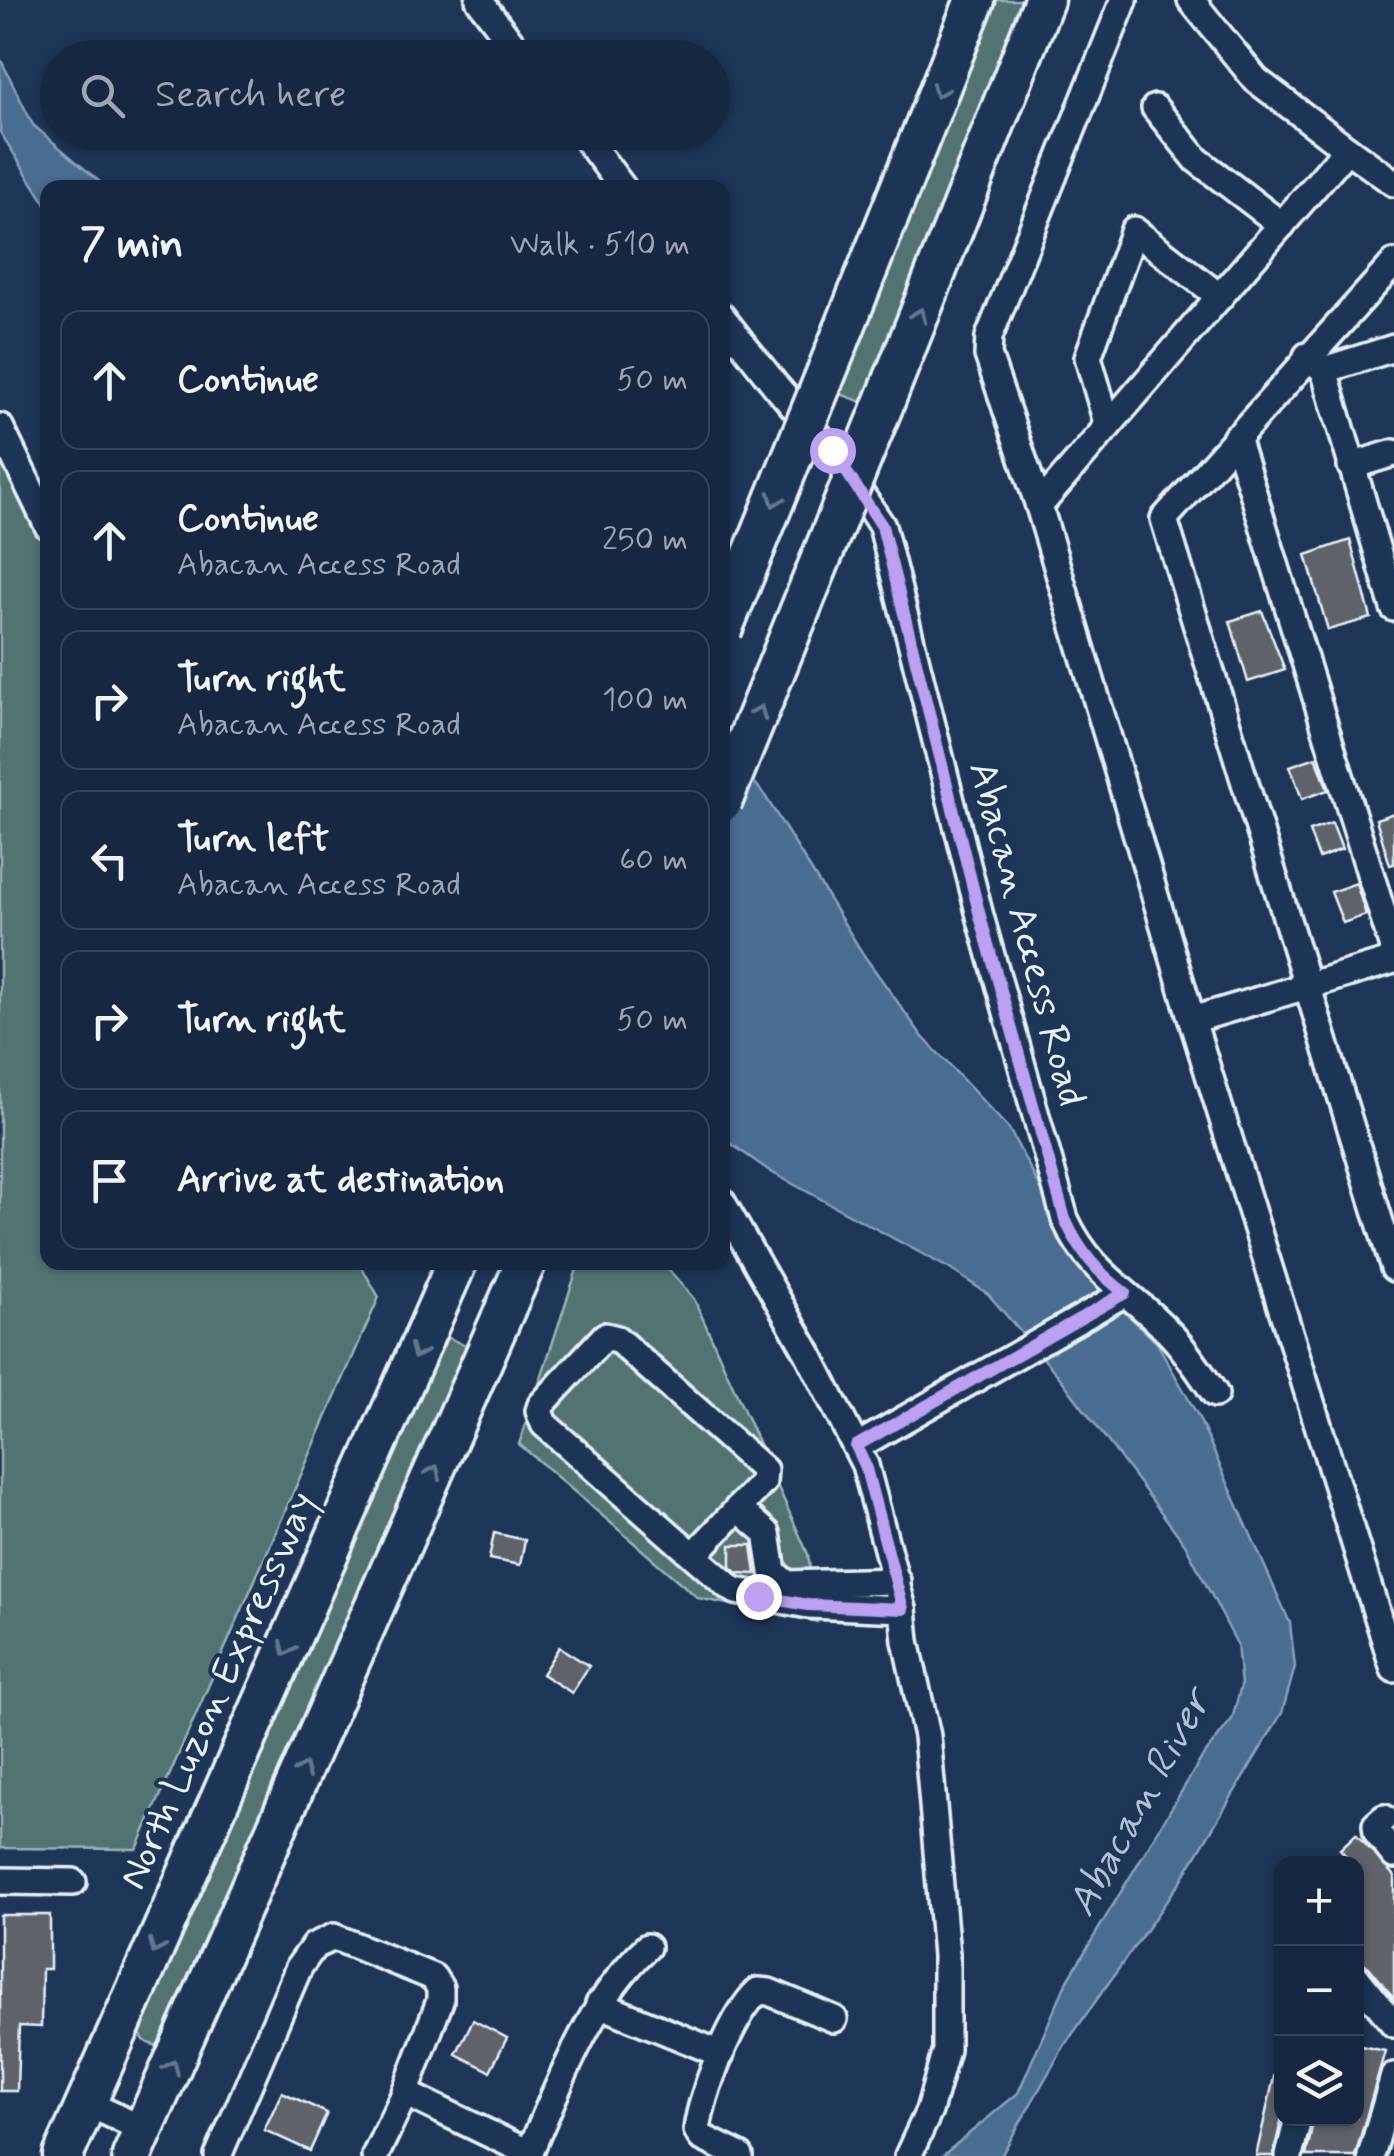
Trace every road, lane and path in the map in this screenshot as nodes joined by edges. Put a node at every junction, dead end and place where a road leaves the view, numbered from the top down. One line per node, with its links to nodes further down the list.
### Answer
1 (480, 0): 6 (street)
2 (976, 0): 27 (highway, one-way to 27, bridge)
3 (1044, 0): 28 (highway, one-way to 3, bridge)
4 (1124, 0): 23 (street)
5 (1192, 0): 8 (street)
6 (510, 40)
7 (1155, 108): 12 (street)
8 (1347, 149): 11 (street); 12 (street)
9 (594, 150): 10 (street)
10 (617, 180)
11 (1394, 183)
12 (1282, 225): 14 (street)
13 (1394, 263): 17 (street)
14 (1220, 297): 19 (street); 19 (street)
15 (730, 327): 37 (street, Abacan Access Road)
16 (1394, 348): 17 (street)
17 (1316, 363): 20 (street); 22 (street)
18 (0, 426): 24 (street)
19 (1108, 426): 23 (street)
20 (1236, 437): 29 (street); 31 (street)
21 (1394, 452): 22 (street)
22 (1351, 466): 25 (street)
23 (1039, 506): 32 (street)
24 (40, 509)
25 (1386, 552): 26 (street)
26 (1394, 608)
27 (730, 610)
28 (730, 782)
29 (1394, 951)
30 (1394, 960): 31 (street)
31 (1306, 986): 32 (street); 34 (street)
32 (1192, 1020): 44 (street)
33 (730, 1216): 39 (street)
34 (1394, 1268)
35 (453, 1270): 57 (highway, North Luzon Expressway, one-way to 57)
36 (523, 1270): 59 (highway, one-way to 36)
37 (1120, 1295): 38 (street, Abacan Access Road); 39 (street)
38 (1215, 1394)
39 (856, 1446): 42 (street)
40 (738, 1508): 41 (street); 41 (street); 42 (street)
41 (694, 1556): 43 (street)
42 (897, 1581): 43 (street)
43 (903, 1609): 65 (street)
44 (1394, 1669)
45 (1387, 1826): 46 (street)
46 (1394, 1856)
47 (0, 1882): 48 (street)
48 (73, 1882)
49 (647, 1947): 51 (street)
50 (1364, 1987): 53 (street)
51 (599, 2004): 54 (street); 60 (street)
52 (834, 2019): 54 (street)
53 (1394, 2024)
54 (721, 2054): 64 (street)
55 (1394, 2076): 67 (street)
56 (406, 2093): 60 (street); 62 (street); 63 (street)
57 (87, 2103): 59 (street); 61 (highway, North Luzon Expressway)
58 (1296, 2126): 66 (street)
59 (138, 2143)
60 (529, 2155)
61 (63, 2156)
62 (218, 2156)
63 (375, 2156)
64 (740, 2156)
65 (908, 2156)
66 (1289, 2156)
67 (1371, 2156)

